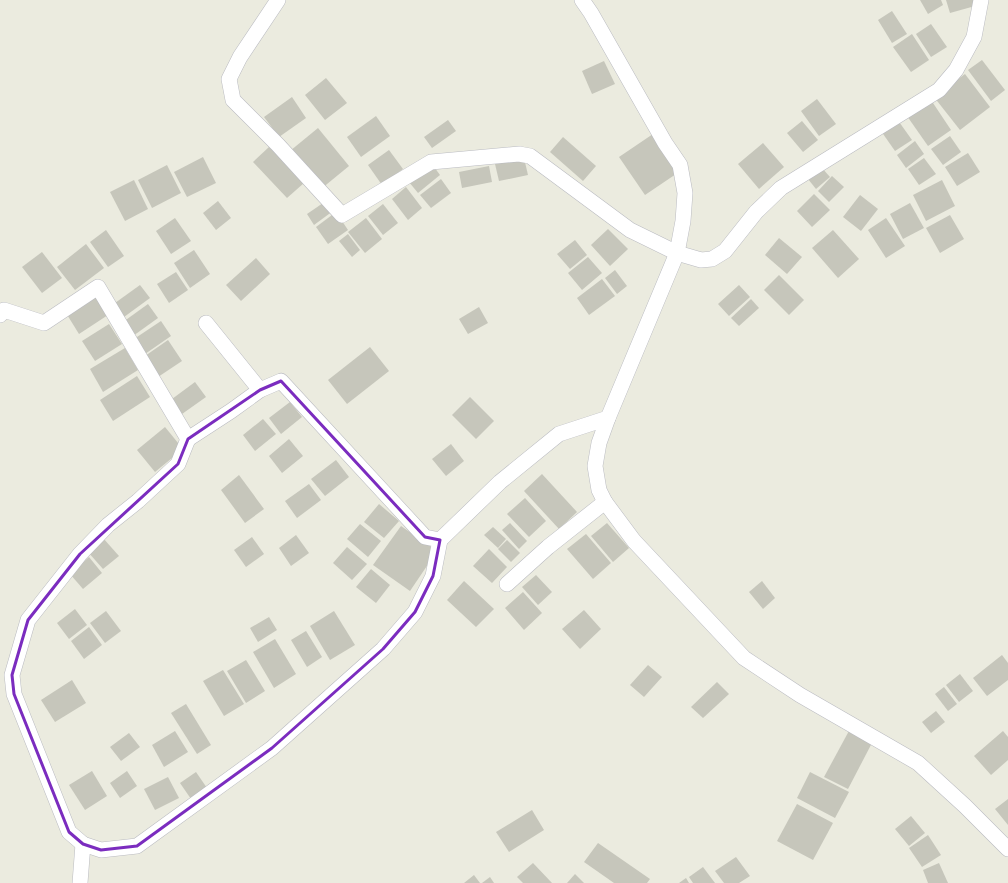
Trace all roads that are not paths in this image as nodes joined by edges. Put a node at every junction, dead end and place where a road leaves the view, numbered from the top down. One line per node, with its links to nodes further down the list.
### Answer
1 (278, 0): 4 (street)
2 (582, 0): 4 (street)
3 (981, 0): 4 (street)
4 (677, 254): 8 (street)
5 (0, 315): 9 (street)
6 (206, 323): 7 (street)
7 (260, 390): 9 (street); 11 (street)
8 (608, 418): 10 (street); 11 (street)
9 (188, 439): 13 (street)
10 (605, 502): 12 (street); 14 (street)
11 (440, 540): 13 (street)
12 (507, 584)
13 (83, 844): 15 (street)
14 (1008, 849)
15 (80, 883)

